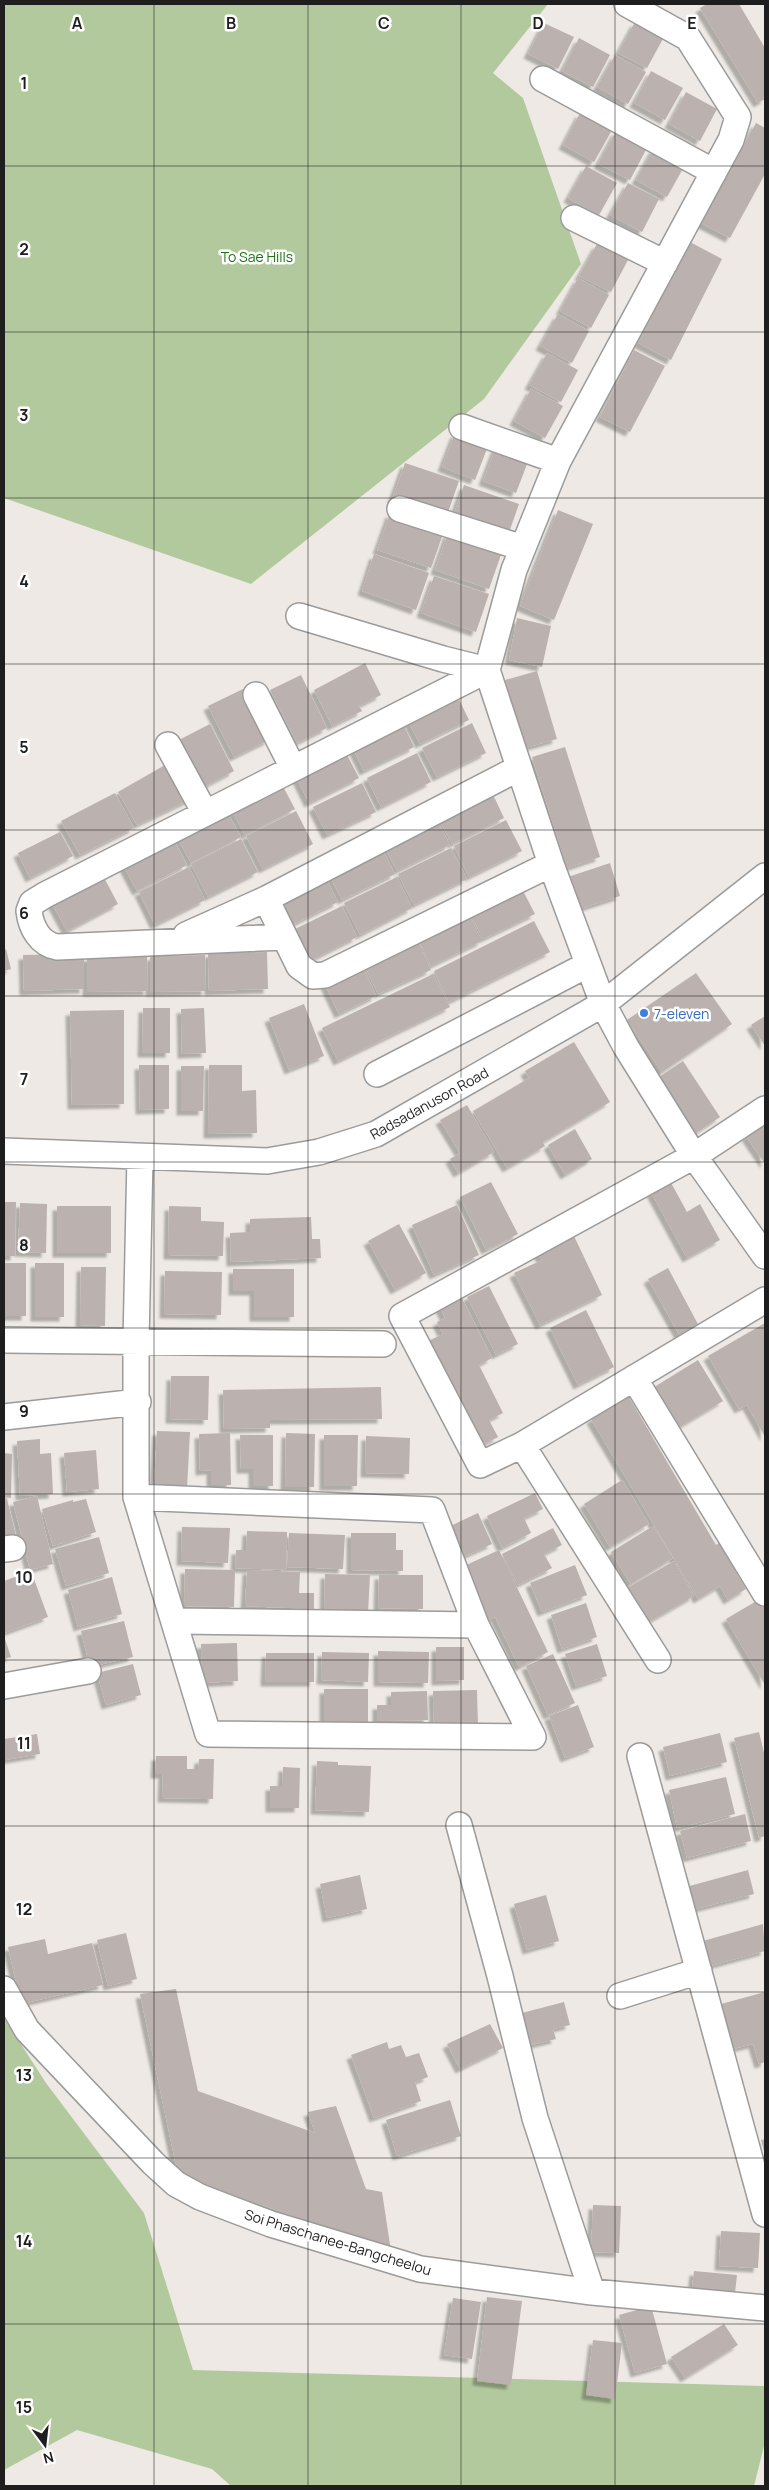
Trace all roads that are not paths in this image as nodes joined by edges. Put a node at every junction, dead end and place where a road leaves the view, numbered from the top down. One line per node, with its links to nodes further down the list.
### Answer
1 (627, 4): 3 (street)
2 (543, 79): 3 (street)
3 (714, 172): 5 (street)
4 (574, 218): 5 (street)
5 (665, 263): 7 (street)
6 (462, 427): 7 (street)
7 (558, 461): 9 (street)
8 (400, 509): 9 (street)
9 (523, 548): 11 (street)
10 (299, 616): 11 (street)
11 (487, 670): 14 (street); 15 (street)
12 (256, 695): 14 (street)
13 (168, 745): 16 (street)
14 (293, 768): 16 (street)
15 (519, 768): 17 (street); 19 (street)
16 (205, 813): 21 (street)
17 (551, 864): 20 (street); 22 (street)
18 (765, 876): 23 (street, Radsadanuson Road)
19 (266, 899): 20 (street); 21 (street)
20 (284, 937): 21 (street)
21 (174, 940)
22 (587, 965): 23 (street); 24 (street)
23 (603, 1004): 27 (street); 28 (street, Radsadanuson Road)
24 (377, 1074)
25 (765, 1110): 27 (street)
26 (4, 1151): 28 (street, Radsadanuson Road)
27 (694, 1156): 29 (street); 37 (street)
28 (140, 1158): 32 (street)
29 (765, 1256)
30 (765, 1300): 34 (street)
31 (4, 1340): 32 (street)
32 (136, 1342): 33 (street); 35 (street)
33 (383, 1344)
34 (634, 1378): 37 (street); 39 (street)
35 (138, 1402): 36 (street); 38 (street)
36 (4, 1417)
37 (522, 1445): 42 (street)
38 (136, 1497): 40 (street); 41 (street)
39 (765, 1593)
40 (174, 1621): 41 (street); 41 (street)
41 (476, 1625)
42 (658, 1660)
43 (88, 1671): 44 (street)
44 (4, 1686)
45 (640, 1756): 47 (street)
46 (459, 1825): 51 (street)
47 (699, 1970): 49 (street); 50 (street)
48 (4, 1988): 51 (street, Soi Phaschanee-Bangcheelou)
49 (620, 1996)
50 (765, 2214)
51 (592, 2292): 52 (street, Soi Phaschanee-Bangcheelou)
52 (765, 2308)

